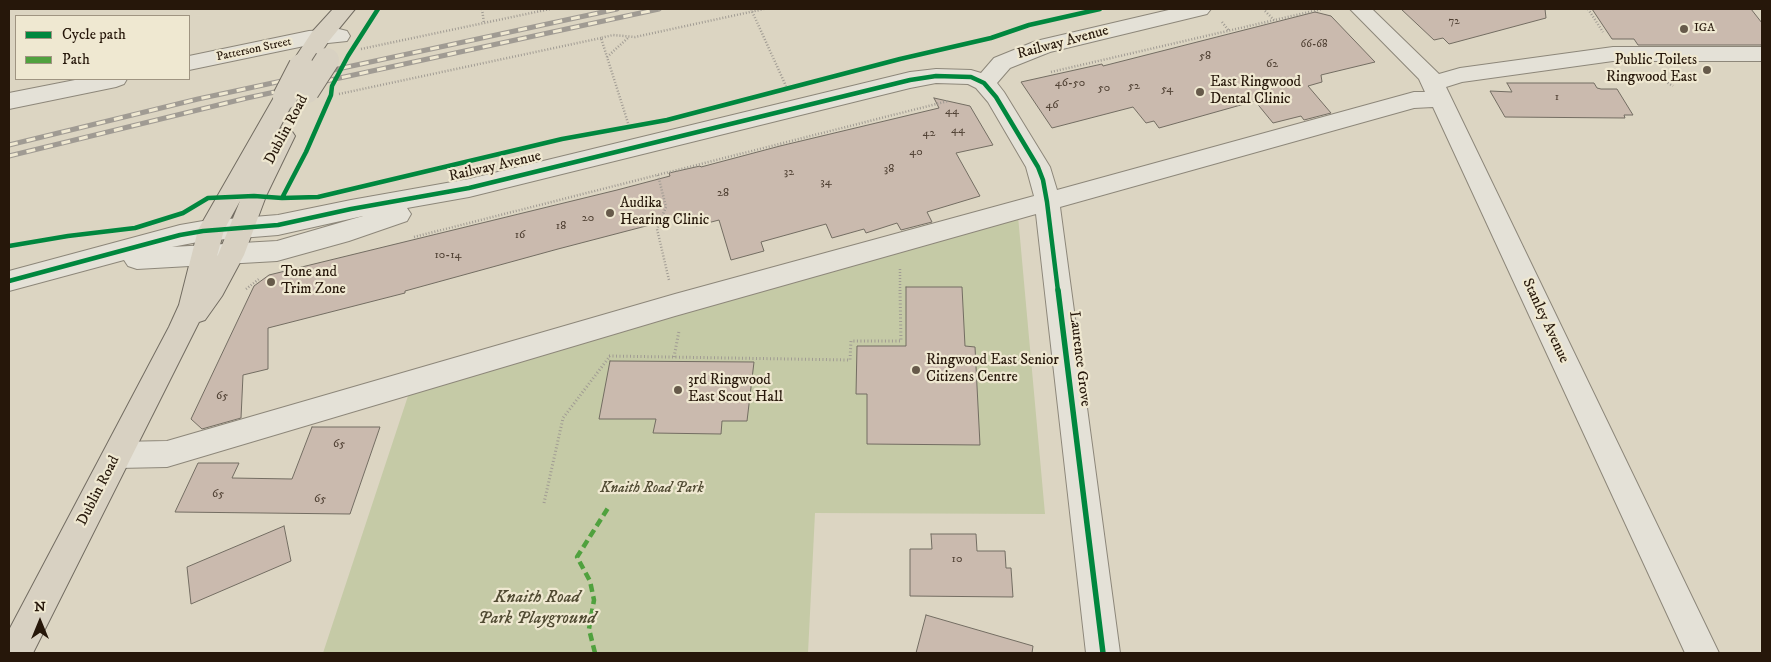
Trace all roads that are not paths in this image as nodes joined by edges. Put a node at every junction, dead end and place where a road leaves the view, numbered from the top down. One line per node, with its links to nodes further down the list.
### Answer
1 (344, 9): 5 (main road, Dublin Road)
2 (348, 9): 5 (main road, Dublin Road)
3 (1200, 9): 9 (street, Railway Avenue)
4 (1360, 9): 10 (street, Stanley Avenue)
5 (330, 36): 7 (street, Patterson Street); 11 (main road, Dublin Road, bridge); 11 (main road, Dublin Road, bridge)
6 (1762, 54): 10 (street)
7 (190, 64)
8 (111, 80): 12 (street)
9 (984, 83): 13 (street, Railway Avenue); 14 (street, Laurence Grove)
10 (1436, 91): 14 (street); 25 (street, Stanley Avenue)
11 (296, 94): 15 (main road, Dublin Road); 16 (main road, Dublin Road)
12 (9, 101)
13 (469, 188): 15 (street, Railway Avenue); 17 (street, Railway Avenue)
14 (1047, 202): 22 (street); 24 (street, Laurence Grove)
15 (241, 229): 16 (street, Railway Avenue); 17 (main road, Dublin Road)
16 (211, 230): 18 (main road, Dublin Road); 19 (street, Railway Avenue)
17 (231, 255): 18 (street, Railway Avenue); 21 (main road, Dublin Road)
18 (204, 256): 19 (street, Railway Avenue); 21 (main road, Dublin Road)
19 (53, 269): 20 (street, Railway Avenue)
20 (9, 281)
21 (182, 329): 22 (main road, Dublin Road)
22 (118, 455): 23 (main road, Dublin Road)
23 (15, 653)
24 (1103, 653)
25 (1702, 653)

